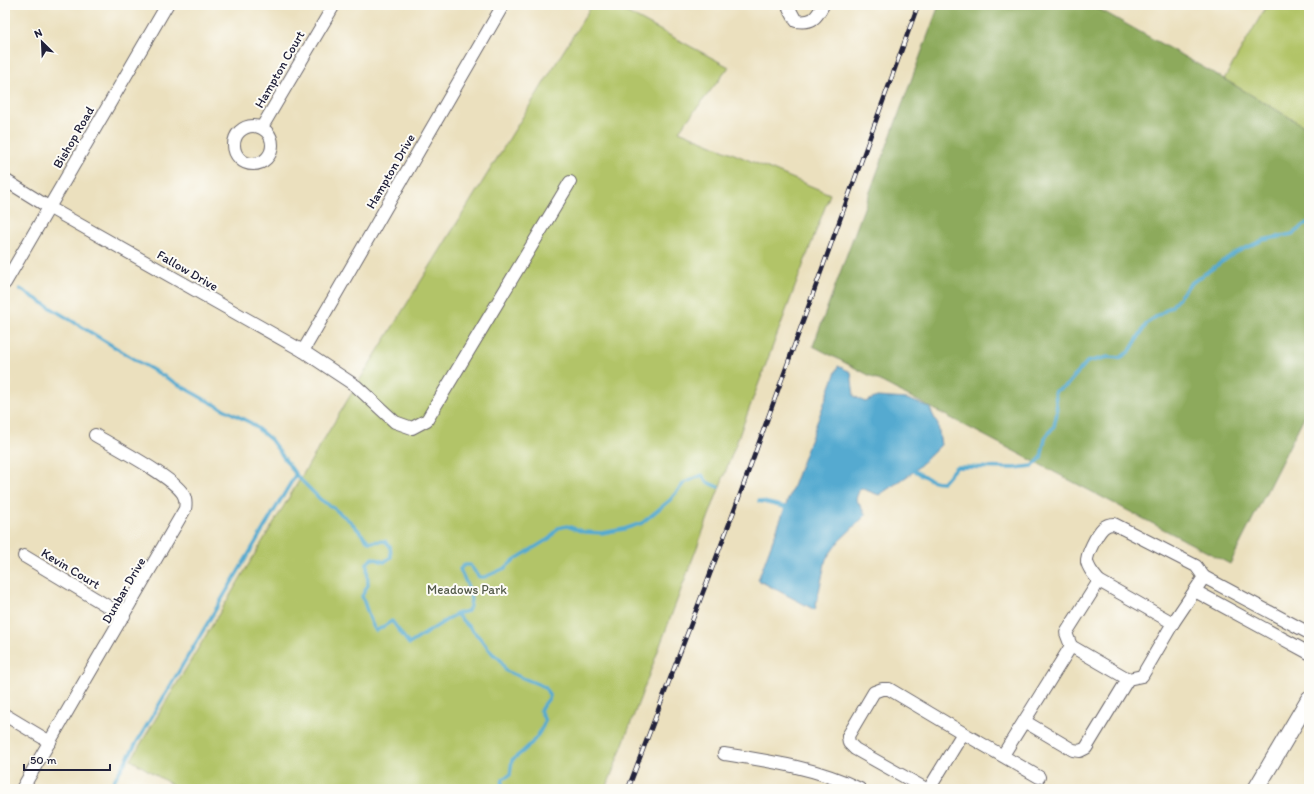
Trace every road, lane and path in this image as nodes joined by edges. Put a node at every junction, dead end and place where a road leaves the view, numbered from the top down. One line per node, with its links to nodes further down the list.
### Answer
1 (167, 5): 9 (street, Bishop Road)
2 (334, 5): 6 (street, Hampton Court)
3 (503, 5): 11 (street, Hampton Drive)
4 (790, 5): 5 (street)
5 (823, 5)
6 (262, 127)
7 (5, 180): 9 (street, Fallow Drive)
8 (570, 182): 11 (street, Fallow Drive)
9 (50, 208): 10 (street, Bishop Road); 11 (street, Fallow Drive)
10 (5, 284)
11 (303, 351)
12 (95, 435): 17 (street, Dunbar Drive)
13 (24, 556): 17 (street, Kevin Court)
14 (1204, 576): 15 (street); 16 (street); 19 (street)
15 (1099, 581): 18 (street); 20 (street)
16 (1195, 591): 18 (street); 21 (street)
17 (124, 616): 27 (street, Dunbar Drive)
18 (1173, 623): 22 (street)
19 (1309, 633)
20 (1071, 646): 22 (street); 25 (street)
21 (1309, 653)
22 (1128, 679): 25 (street)
23 (1309, 699): 34 (main road)
24 (5, 715): 27 (street)
25 (1024, 721): 29 (street)
26 (963, 733): 29 (street); 33 (street); 33 (street)
27 (50, 742): 31 (street, Dunbar Drive)
28 (724, 754): 32 (street)
29 (1002, 755): 30 (street)
30 (1039, 777)
31 (22, 789)
32 (860, 789)
33 (928, 789)
34 (1256, 789)

